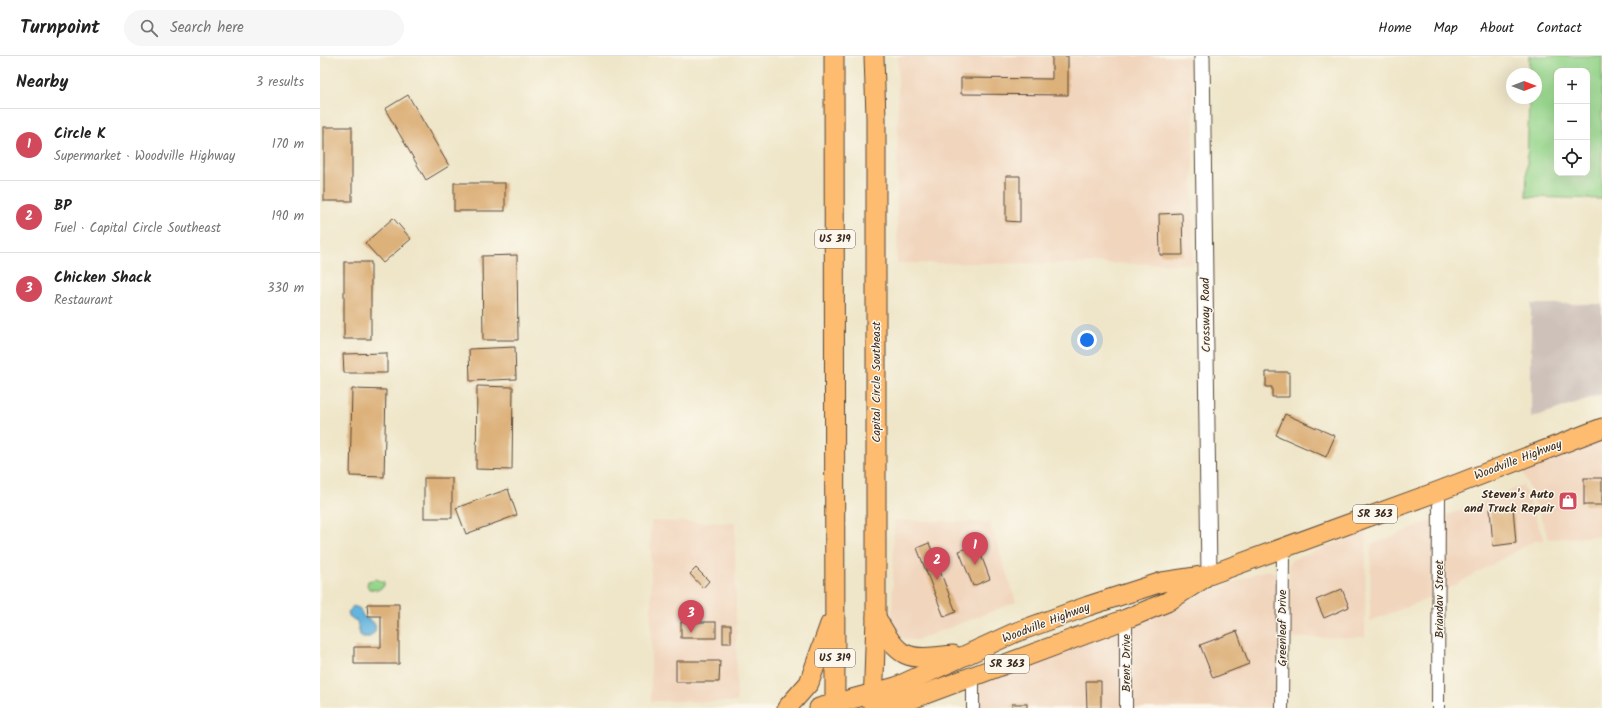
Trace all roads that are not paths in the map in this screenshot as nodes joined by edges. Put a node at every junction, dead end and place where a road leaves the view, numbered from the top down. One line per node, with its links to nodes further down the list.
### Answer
1 (834, 56): 8 (main road, US 319)
2 (874, 56): 9 (main road, Capital Circle Southeast)
3 (1202, 56): 7 (street, Crossway Road)
4 (1602, 428): 5 (main road, Woodville Highway / SR 363)
5 (1439, 490): 6 (main road, Woodville Highway / SR 363); 20 (street, Briandav Street)
6 (1283, 548): 7 (main road, Woodville Highway / SR 363); 19 (street, Greenleaf Drive)
7 (1209, 575): 10 (main road, Woodville Highway / SR 363); 11 (main road, Woodville Highway / SR 363)
8 (835, 612): 14 (main road, US 319); 15 (main road)
9 (876, 617): 11 (main road); 13 (main road, Capital Circle Southeast)
10 (1126, 619): 12 (main road, Woodville Highway / SR 363); 18 (street, Brent Drive)
11 (971, 653): 13 (main road, Woodville Highway / SR 363)
12 (974, 677): 16 (main road, Woodville Highway / SR 363); 17 (street)
13 (873, 700): 14 (main road, Woodville Highway / SR 363)
14 (829, 707)
15 (787, 708)
16 (888, 708)
17 (973, 708)
18 (1126, 708)
19 (1282, 708)
20 (1438, 708)

